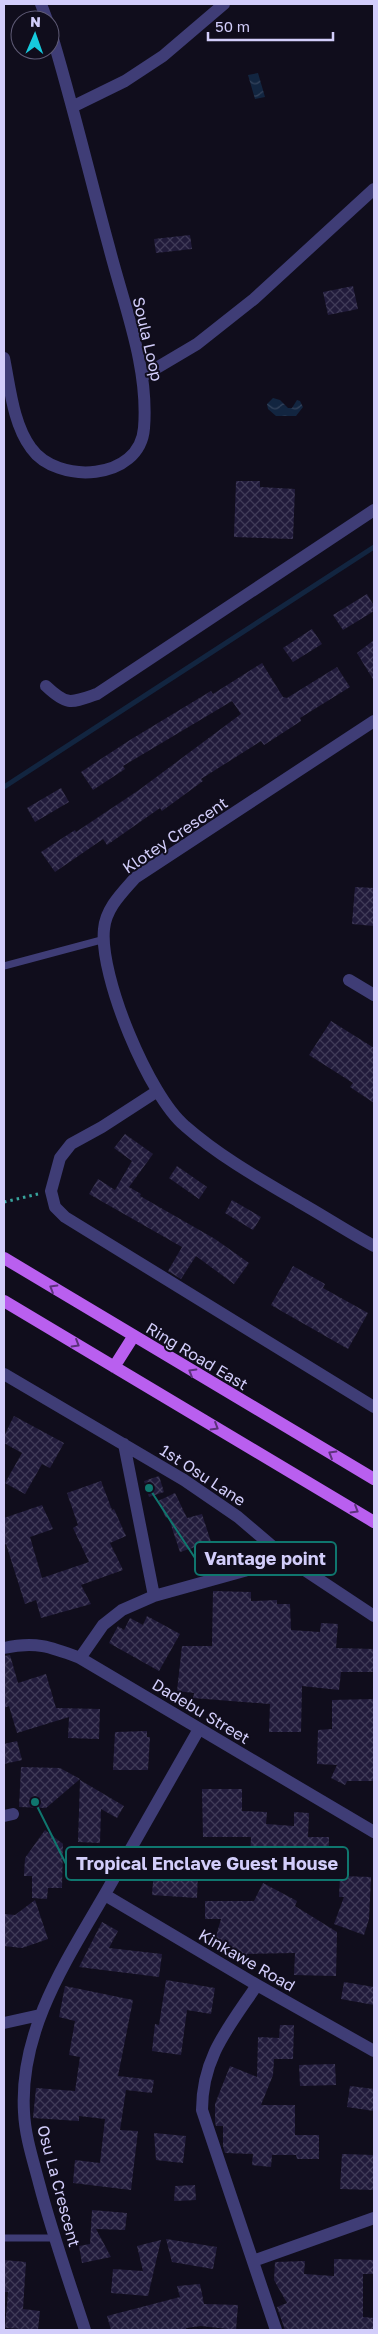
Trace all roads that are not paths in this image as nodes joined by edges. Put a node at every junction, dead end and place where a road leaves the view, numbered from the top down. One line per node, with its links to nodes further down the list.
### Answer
1 (224, 4): 3 (street)
2 (60, 60): 3 (street, Soula Loop)
3 (74, 106): 6 (street, Soula Loop)
4 (374, 189): 6 (street)
5 (4, 358): 6 (street, Soula Loop)
6 (143, 376)
7 (374, 510): 8 (street)
8 (46, 686)
9 (374, 720): 10 (street, Klotey Crescent)
10 (105, 939): 11 (lane); 14 (street, Klotey Crescent)
11 (4, 966)
12 (349, 980): 13 (street)
13 (374, 995)
14 (156, 1092): 15 (street, Klotey Crescent); 21 (street)
15 (374, 1246)
16 (4, 1258): 18 (main road, Ring Road East, one-way to 16)
17 (4, 1301): 19 (main road, one-way to 19)
18 (133, 1337): 19 (main road); 23 (main road, Ring Road East, one-way to 18)
19 (114, 1367): 24 (main road, one-way to 24)
20 (4, 1374): 22 (street, 1st Osu Lane)
21 (374, 1407)
22 (124, 1444): 25 (street, 1st Osu Lane); 26 (street)
23 (374, 1479)
24 (374, 1522)
25 (285, 1557): 26 (street); 27 (street, 1st Osu Lane)
26 (154, 1596): 29 (street)
27 (374, 1616)
28 (4, 1648): 29 (street, Dadebu Street)
29 (80, 1658): 30 (street, Dadebu Street)
30 (199, 1729): 31 (street, Dadebu Street); 32 (street, Osu La Crescent)
31 (374, 1832)
32 (105, 1895): 33 (street, Kinkawe Road); 34 (street, Osu La Crescent)
33 (257, 1985): 36 (street, Kinkawe Road); 40 (street)
34 (40, 2015): 35 (street); 39 (street, Osu La Crescent)
35 (4, 2022)
36 (374, 2051)
37 (374, 2218): 40 (street)
38 (4, 2238): 39 (lane)
39 (54, 2238): 41 (street, Osu La Crescent)
40 (254, 2261): 42 (street)
41 (85, 2330)
42 (276, 2330)

